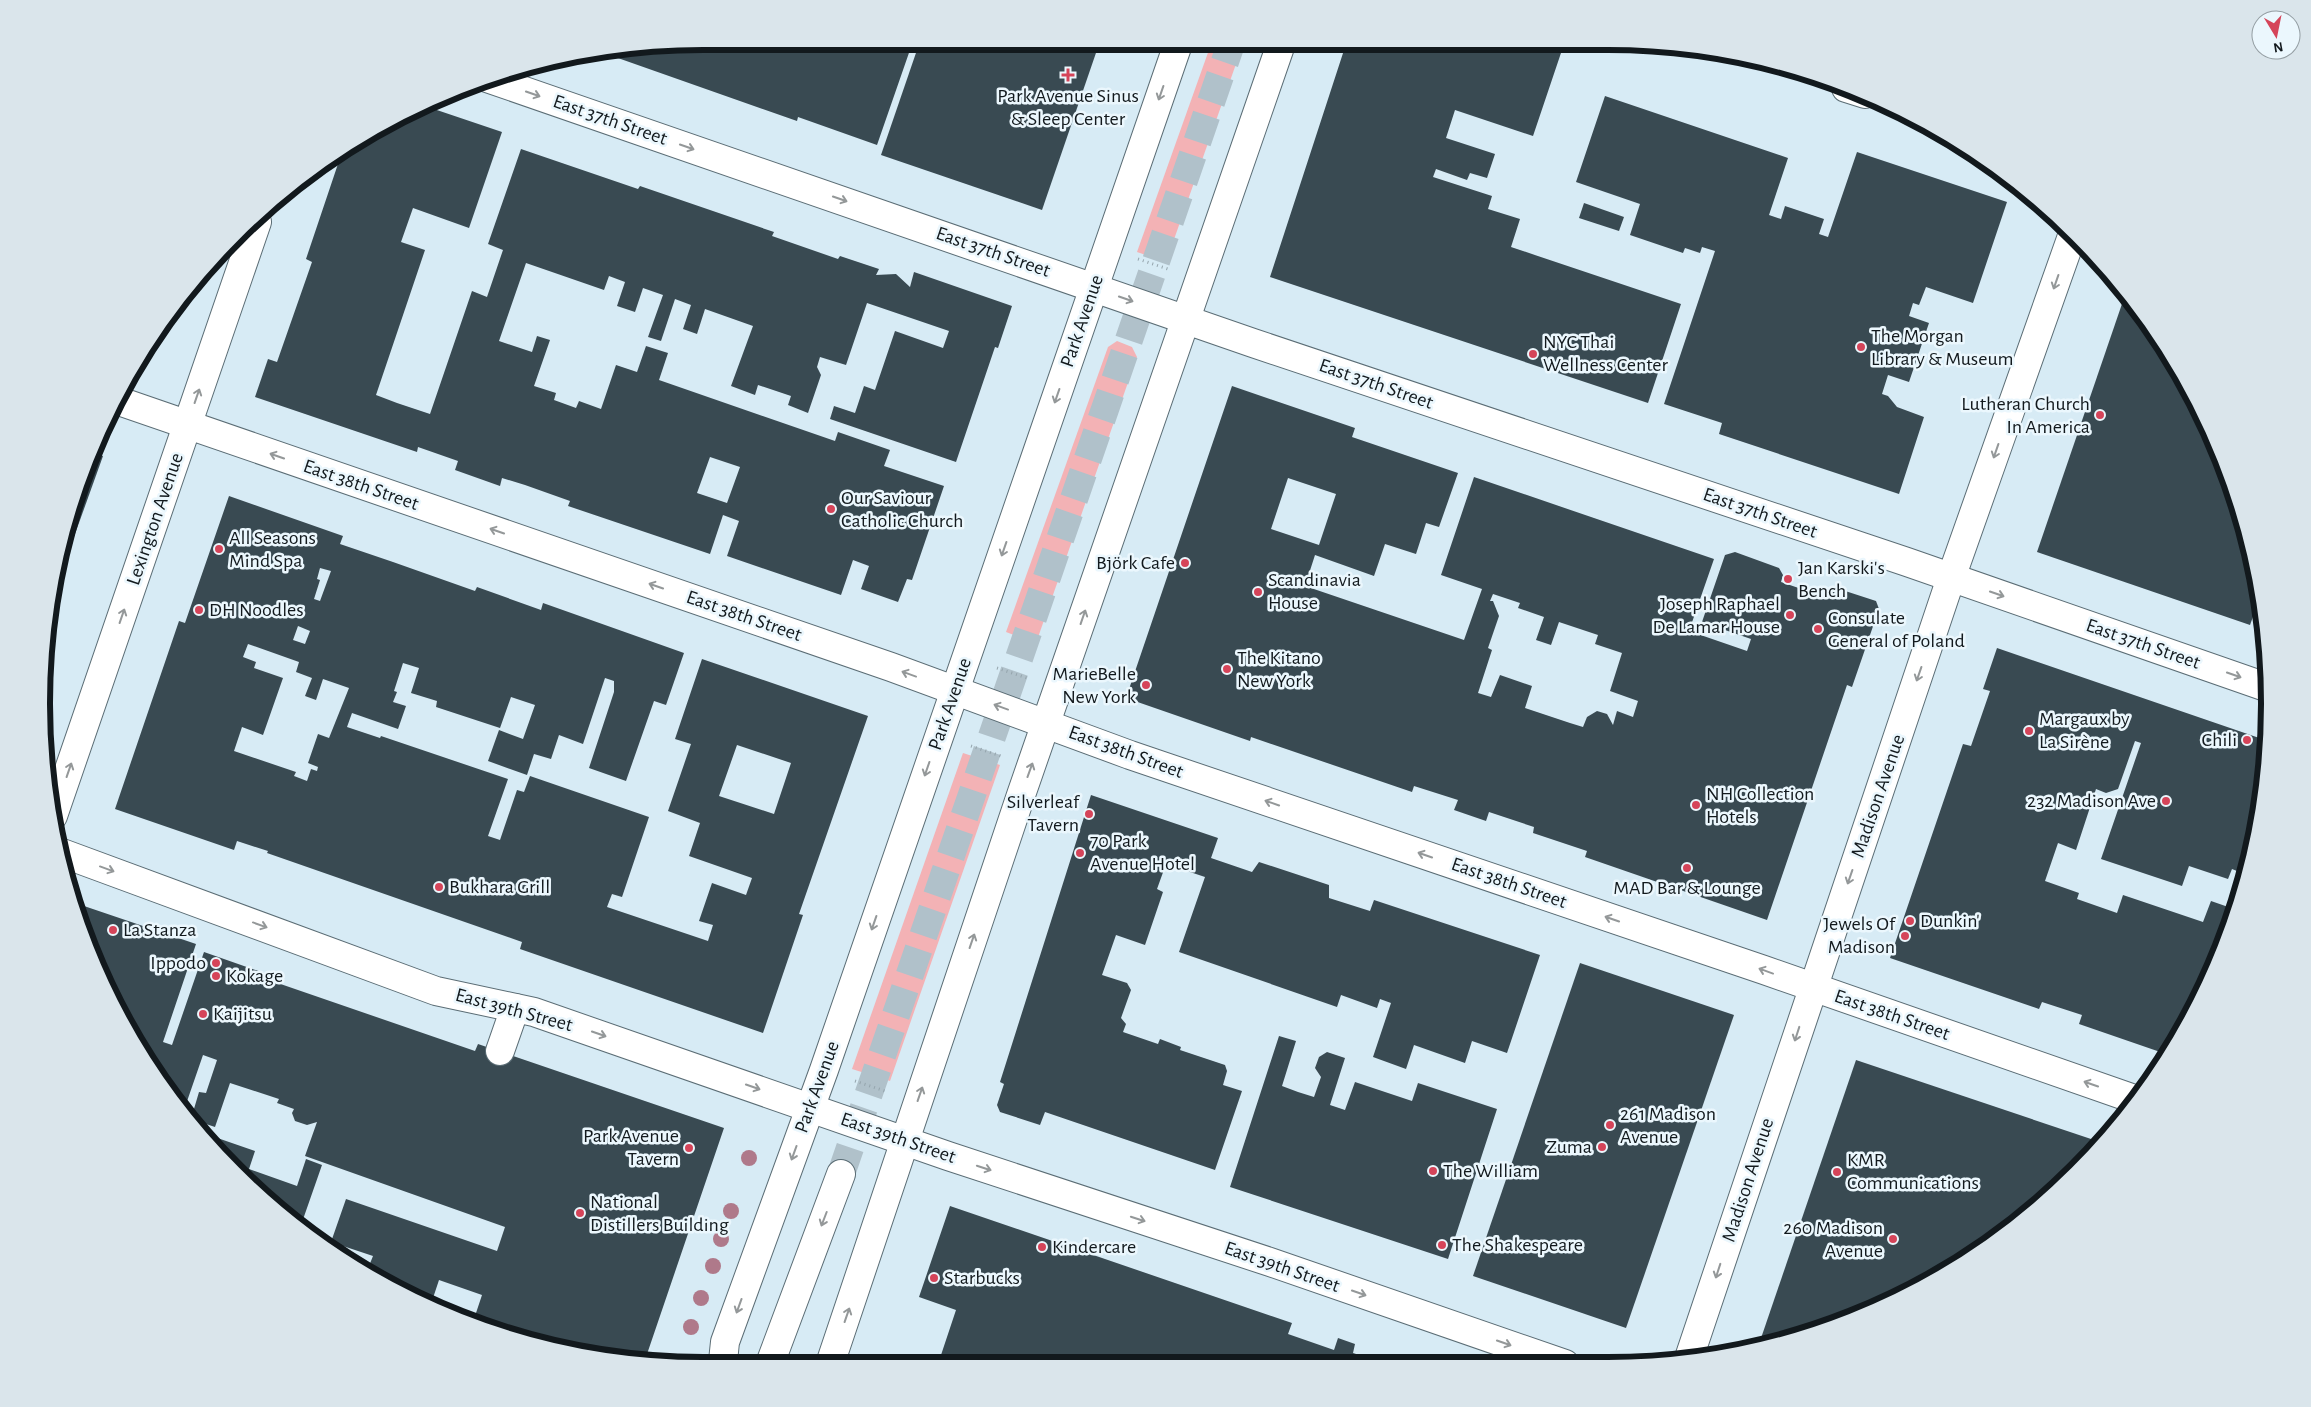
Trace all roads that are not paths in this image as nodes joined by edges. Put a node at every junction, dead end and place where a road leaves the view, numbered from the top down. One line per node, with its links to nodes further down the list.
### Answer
1 (1176, 50): 6 (main road, Park Avenue, one-way to 6)
2 (1279, 50): 7 (main road)
3 (500, 83): 6 (main road, East 37th Street, one-way to 6)
4 (255, 229): 9 (main road, Lexington Avenue, one-way to 4)
5 (2070, 241): 10 (main road, Madison Avenue, one-way to 10)
6 (1094, 287): 7 (main road, East 37th Street, one-way to 7); 12 (main road, Park Avenue, one-way to 12)
7 (1187, 320): 10 (main road, East 37th Street); 13 (main road, one-way to 7)
8 (123, 403): 9 (main road, East 38th Street)
9 (187, 425): 12 (main road, East 38th Street, one-way to 9); 14 (main road, Lexington Avenue, one-way to 9)
10 (1951, 578): 11 (main road, East 37th Street, one-way to 11); 16 (main road, Madison Avenue, one-way to 16)
11 (2261, 685)
12 (954, 690): 13 (main road, East 38th Street, one-way to 12); 20 (main road, Park Avenue, one-way to 20)
13 (1047, 724): 16 (main road, East 38th Street, one-way to 13); 21 (main road, one-way to 13)
14 (58, 801)
15 (68, 855): 17 (main road, East 39th Street, one-way to 17)
16 (1812, 988): 19 (main road, East 38th Street, one-way to 16); 23 (main road, Madison Avenue, one-way to 23)
17 (515, 1008): 18 (main road); 20 (main road, East 39th Street, one-way to 20)
18 (500, 1051)
19 (2129, 1097)
20 (810, 1107): 21 (main road, East 39th Street); 24 (main road, Park Avenue, one-way to 24)
21 (905, 1141): 26 (main road, one-way to 21); 27 (main road, East 39th Street, one-way to 27)
22 (841, 1174): 25 (main road, one-way to 25)
23 (1691, 1351)
24 (722, 1354)
25 (772, 1357)
26 (833, 1357)
27 (1545, 1357)

